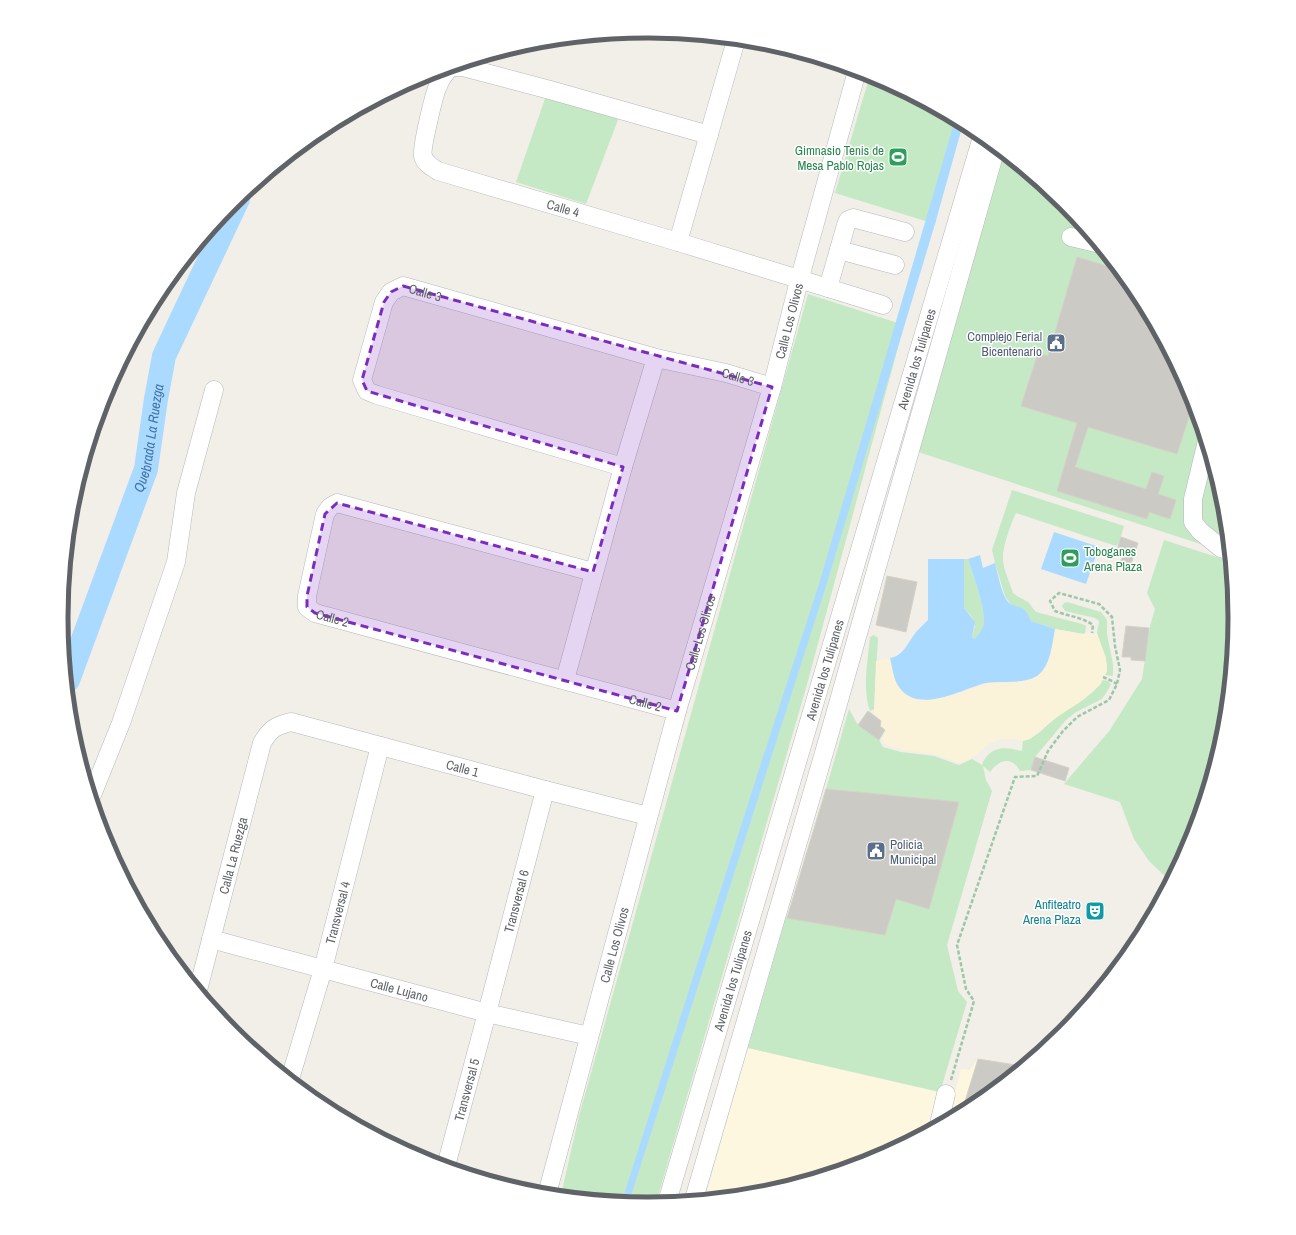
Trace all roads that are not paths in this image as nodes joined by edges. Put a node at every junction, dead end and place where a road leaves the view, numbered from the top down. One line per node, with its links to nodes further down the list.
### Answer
1 (735, 45): 5 (street)
2 (466, 68): 5 (street, Calle 4)
3 (443, 76): 11 (street, Calle 4)
4 (855, 77): 14 (street, Calle Los Olivos)
5 (709, 135): 11 (street)
6 (980, 143): 30 (street, Avenida los Tulipanes)
7 (994, 153): 32 (street, Avenida los Tulipanes)
8 (905, 232): 12 (street)
9 (1071, 237): 10 (street)
10 (1089, 241)
11 (678, 242): 14 (street, Calle 4)
12 (839, 250): 13 (street); 15 (street)
13 (895, 265)
14 (799, 281): 15 (street, Calle 4); 18 (street, Calle Los Olivos)
15 (828, 288): 16 (street, Calle 4)
16 (883, 304)
17 (656, 358): 18 (street, Calle 3); 21 (street); 21 (street, Calle 3)
18 (772, 387): 25 (street, Calle Los Olivos)
19 (214, 390): 28 (street)
20 (1204, 454): 22 (street)
21 (623, 467): 23 (street)
22 (1224, 549)
23 (593, 572): 24 (street); 24 (street, Calle 2)
24 (565, 680): 25 (street, Calle 2)
25 (677, 711): 31 (street, Calle Los Olivos)
26 (277, 726): 27 (street, Calle 1); 33 (street, Calla La Ruezga)
27 (380, 746): 29 (street, Calle 1); 34 (street, Transversal 4)
28 (95, 789)
29 (545, 790): 31 (street, Calle 1); 36 (street, Transversal 6)
30 (783, 812): 32 (street); 44 (street, Avenida los Tulipanes)
31 (648, 816): 37 (street, Calle Los Olivos)
32 (805, 819): 43 (street, Avenida los Tulipanes)
33 (211, 939): 34 (street, Calle Lujano); 35 (street, Calla La Ruezga)
34 (323, 969): 36 (street, Calle Lujano); 38 (street, Transversal 4)
35 (199, 984)
36 (487, 1013): 37 (street, Calle Lujano); 41 (street, Transversal 5)
37 (588, 1036): 42 (street, Calle Los Olivos)
38 (291, 1074)
39 (946, 1094): 40 (street)
40 (941, 1117)
41 (447, 1161)
42 (549, 1188)
43 (695, 1195)
44 (669, 1196)

